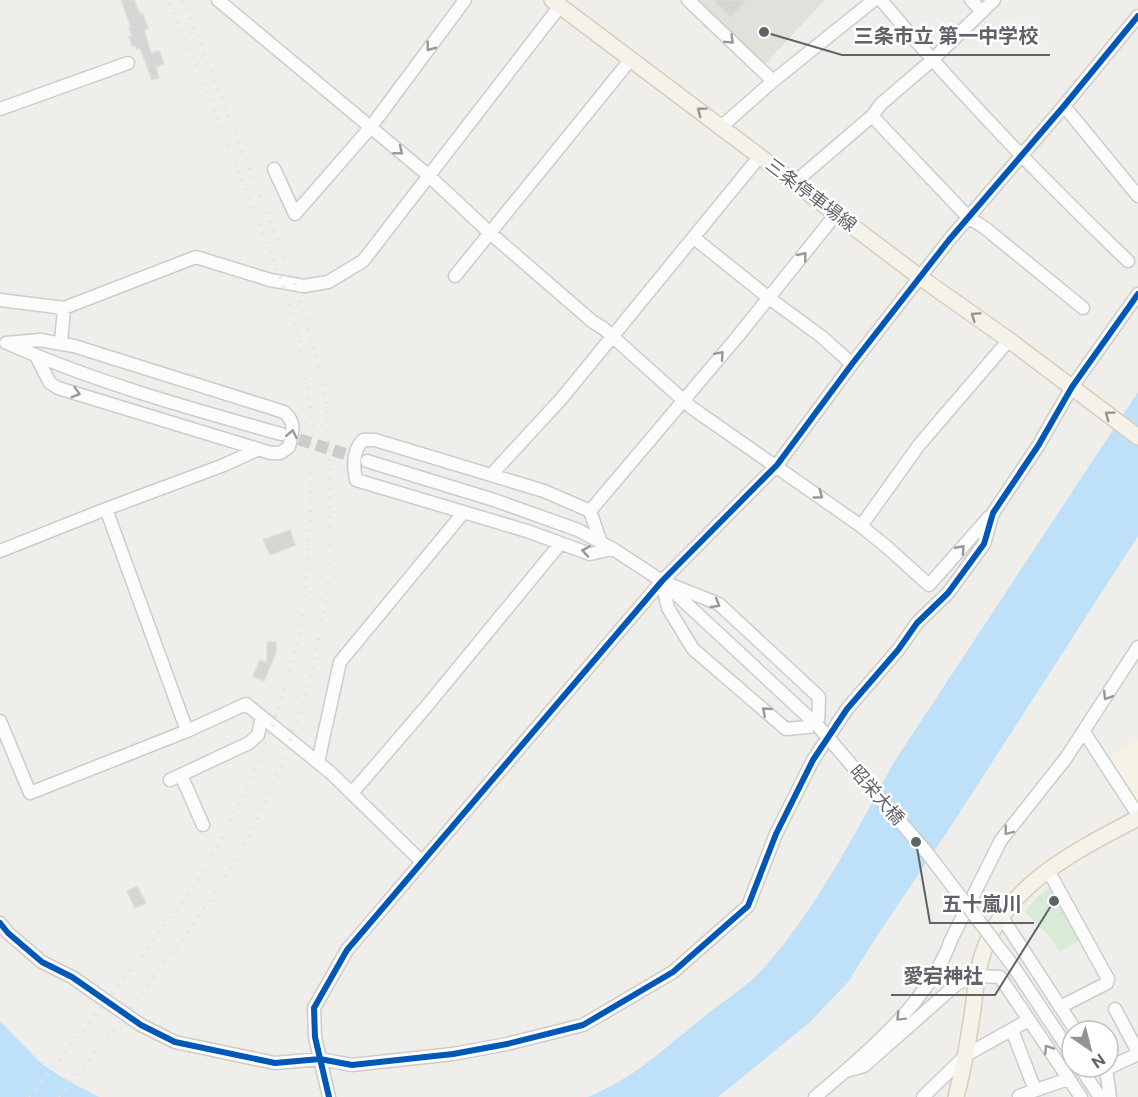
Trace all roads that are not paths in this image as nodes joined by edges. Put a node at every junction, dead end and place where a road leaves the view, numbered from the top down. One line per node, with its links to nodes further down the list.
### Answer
1 (218, 0): 19 (street)
2 (465, 0): 19 (street, one-way to 19)
3 (688, 0): 14 (street, one-way to 14)
4 (874, 0): 14 (street)
5 (881, 0): 12 (street)
6 (971, 0): 9 (street)
7 (994, 0): 9 (street)
8 (556, 3): 11 (main road, 三条停車場線); 23 (street)
9 (982, 12): 12 (street)
10 (1138, 16): 15 (street)
11 (631, 59): 18 (main road, 三条停車場線, one-way to 11); 28 (street)
12 (931, 61): 17 (street); 21 (street)
13 (128, 63): 16 (street)
14 (773, 81): 18 (street)
15 (1064, 106): 21 (street); 25 (street)
16 (0, 109)
17 (872, 116): 24 (street); 27 (street)
18 (722, 126): 20 (main road, 三条停車場線)
19 (370, 128): 22 (street); 23 (street, one-way to 23)
20 (760, 156): 24 (main road, 三条停車場線); 29 (street)
21 (1020, 156): 27 (street); 30 (street)
22 (274, 169)
23 (428, 175): 28 (street); 36 (street)
24 (795, 182): 26 (main road, 三条停車場線)
25 (1138, 196)
26 (836, 214): 32 (main road, 三条停車場線); 34 (street, one-way to 26)
27 (968, 217): 32 (street); 37 (street)
28 (490, 233): 31 (street); 38 (street)
29 (694, 238): 34 (street); 38 (street)
30 (1128, 261)
31 (455, 276)
32 (921, 278): 39 (main road, 三条停車場線, one-way to 32); 43 (street)
33 (1138, 294): 44 (street)
34 (769, 298): 43 (street); 45 (street, one-way to 34)
35 (0, 300): 36 (street)
36 (64, 308): 41 (street)
37 (1083, 308)
38 (611, 337): 45 (street); 51 (street)
39 (1009, 340): 44 (main road, 三条停車場線); 56 (street)
40 (3, 341): 41 (street); 42 (street)
41 (62, 344): 48 (street, one-way to 41)
42 (36, 356): 46 (street); 48 (street, one-way to 48)
43 (852, 364): 50 (street)
44 (1076, 390): 47 (main road, 三条停車場線, one-way to 44); 55 (street)
45 (683, 400): 50 (street); 53 (street)
46 (281, 434)
47 (1138, 437)
48 (259, 449): 52 (street)
49 (367, 461): 57 (street)
50 (777, 465): 56 (street, one-way to 56); 61 (street)
51 (491, 476): 53 (street); 54 (street)
52 (106, 509): 60 (street); 66 (street)
53 (590, 511): 57 (street)
54 (464, 512): 58 (street); 68 (street)
55 (993, 513): 56 (street, one-way to 55); 85 (street)
56 (861, 526)
57 (601, 543): 59 (street)
58 (560, 544): 59 (street, one-way to 58); 69 (street)
59 (613, 549): 61 (street)
60 (0, 551)
61 (662, 581): 65 (street, 昭栄大橋); 65 (street, one-way to 65); 65 (street, one-way to 61); 72 (street)
62 (1138, 647): 67 (street, one-way to 67)
63 (262, 717): 66 (street); 68 (street); 71 (street)
64 (0, 721): 66 (street)
65 (818, 726): 82 (street, 昭栄大橋, bridge)
66 (187, 731)
67 (1084, 732): 70 (street); 87 (street, one-way to 87)
68 (318, 762): 69 (street)
69 (352, 793): 72 (street)
70 (1138, 817): 73 (main road)
71 (203, 825)
72 (421, 861): 85 (street)
73 (1049, 872): 74 (main road); 77 (street)
74 (1001, 916): 76 (main road); 77 (street)
75 (0, 922): 85 (street)
76 (978, 976): 80 (street); 84 (main road); 87 (street)
77 (1060, 1007): 79 (street)
78 (1115, 1009): 83 (street)
79 (1068, 1019)
80 (1029, 1020): 81 (street); 90 (street, one-way to 80)
81 (1012, 1030): 84 (street); 91 (street)
82 (1060, 1038)
83 (1138, 1053): 86 (street)
84 (966, 1055): 95 (street); 96 (main road)
85 (320, 1059): 93 (street)
86 (1120, 1061)
87 (845, 1071): 94 (street)
88 (1088, 1079): 98 (street)
89 (1106, 1079): 99 (street)
90 (1068, 1080): 91 (street); 97 (street)
91 (1035, 1090): 92 (street)
92 (1019, 1096)
93 (329, 1097)
94 (815, 1097)
95 (923, 1097)
96 (957, 1097)
97 (1081, 1097)
98 (1100, 1097)
99 (1110, 1097)

